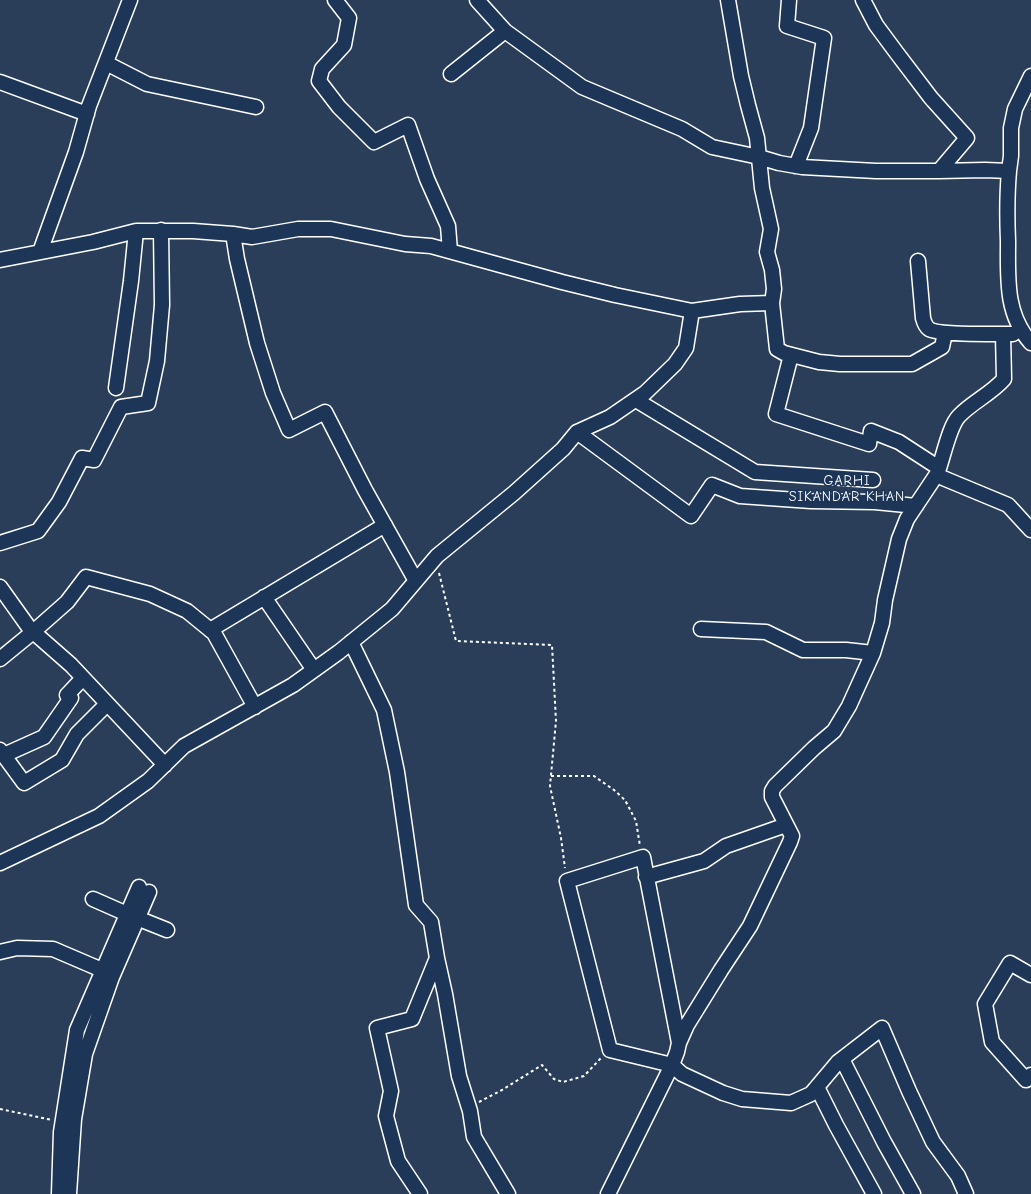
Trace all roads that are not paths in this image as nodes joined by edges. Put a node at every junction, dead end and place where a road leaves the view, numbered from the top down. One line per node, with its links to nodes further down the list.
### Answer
1 (130, 0): 8 (street)
2 (335, 0): 21 (street)
3 (477, 0): 7 (street)
4 (728, 0): 14 (street)
5 (789, 0): 15 (street)
6 (863, 0): 16 (street)
7 (505, 31): 9 (street); 14 (street)
8 (106, 63): 12 (street); 13 (street)
9 (451, 74)
10 (1031, 76): 17 (street)
11 (0, 82): 13 (street)
12 (256, 107)
13 (87, 114): 22 (street)
14 (759, 157): 15 (street); 25 (street)
15 (796, 166): 16 (street)
16 (939, 171): 17 (street)
17 (1009, 171): 29 (street)
18 (161, 230): 19 (street); 20 (street); 39 (street)
19 (136, 231): 22 (street); 31 (street)
20 (233, 234): 21 (street); 37 (street)
21 (450, 251): 26 (street)
22 (40, 252): 23 (street)
23 (0, 260)
24 (918, 261): 27 (street)
25 (772, 303): 26 (street); 30 (street)
26 (692, 310): 32 (street)
27 (945, 333): 28 (street); 30 (street)
28 (1003, 334): 29 (street); 34 (street)
29 (1027, 339)
30 (791, 355): 34 (street)
31 (116, 388)
32 (636, 400): 33 (street); 35 (street)
33 (577, 432): 36 (street); 40 (street)
34 (938, 471): 36 (street); 38 (street)
35 (873, 480)
36 (916, 506): 47 (street)
37 (385, 525): 40 (street); 42 (street)
38 (1031, 530)
39 (0, 543)
40 (416, 581): 46 (street)
41 (0, 587): 45 (street)
42 (264, 598): 44 (street); 49 (street)
43 (701, 629): 47 (street)
44 (210, 630): 45 (street); 52 (street)
45 (33, 632): 48 (street); 50 (street)
46 (351, 642): 49 (street); 63 (street)
47 (872, 653): 55 (street)
48 (0, 659)
49 (314, 670): 52 (street)
50 (83, 678): 51 (street); 53 (street)
51 (107, 704): 53 (street); 54 (street)
52 (254, 707): 54 (street)
53 (2, 752)
54 (165, 765): 56 (street)
55 (786, 825): 57 (street); 66 (street)
56 (0, 863)
57 (646, 877): 66 (street); 68 (street)
58 (144, 890): 60 (street)
59 (93, 898): 60 (street)
60 (133, 916): 61 (street); 64 (street); 72 (street)
61 (167, 930)
62 (0, 952): 64 (street)
63 (437, 958): 73 (street); 74 (street)
64 (102, 970): 71 (street)
65 (1031, 975): 69 (street)
66 (679, 1043): 68 (street)
67 (842, 1059): 70 (street); 77 (street); 78 (street)
68 (672, 1065): 70 (street); 75 (street)
69 (1031, 1075)
70 (817, 1087): 76 (street)
71 (59, 1194)
72 (69, 1194)
73 (420, 1194)
74 (508, 1194)
75 (608, 1194)
76 (874, 1194)
77 (913, 1194)
78 (966, 1194)

